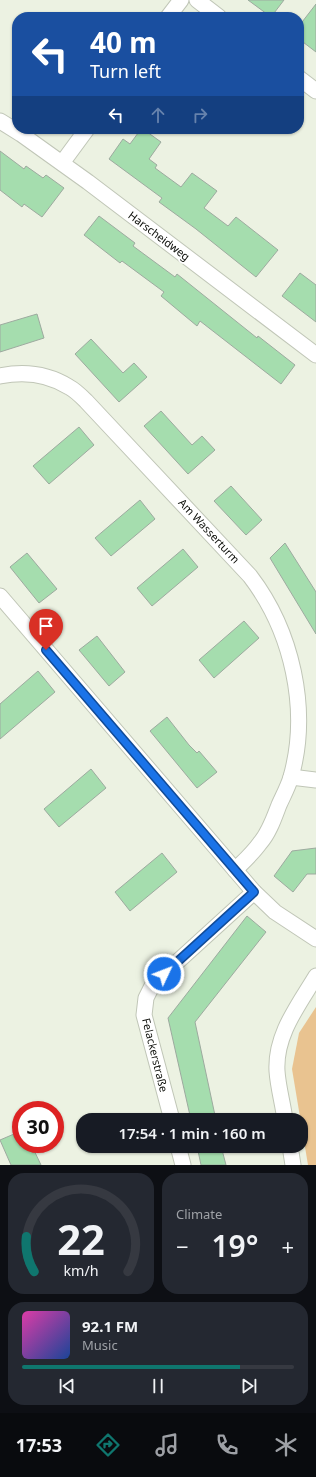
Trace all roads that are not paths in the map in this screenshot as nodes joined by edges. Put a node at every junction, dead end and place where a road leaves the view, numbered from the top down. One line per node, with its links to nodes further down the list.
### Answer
1 (181, 0): 3 (street)
2 (197, 0): 4 (street)
3 (172, 12)
4 (213, 12)
5 (304, 82): 6 (street)
6 (316, 91)
7 (0, 121): 8 (street, Harscheidweg)
8 (12, 128)
9 (21, 134): 11 (street, Harscheidweg)
10 (83, 134): 11 (street)
11 (62, 164): 12 (street, Harscheidweg)
12 (316, 355)
13 (0, 376): 15 (street, Am Wasserturm)
14 (0, 596): 17 (street)
15 (291, 777): 16 (street); 17 (street, Am Wasserturm)
16 (316, 780)
17 (236, 870): 18 (street)
18 (254, 892): 19 (street); 21 (street, Felackerstraße)
19 (316, 939)
20 (316, 976): 22 (street)
21 (170, 1113)
22 (284, 1113)
23 (180, 1153): 25 (street)
24 (291, 1153): 26 (street)
25 (183, 1165)
26 (293, 1165)

